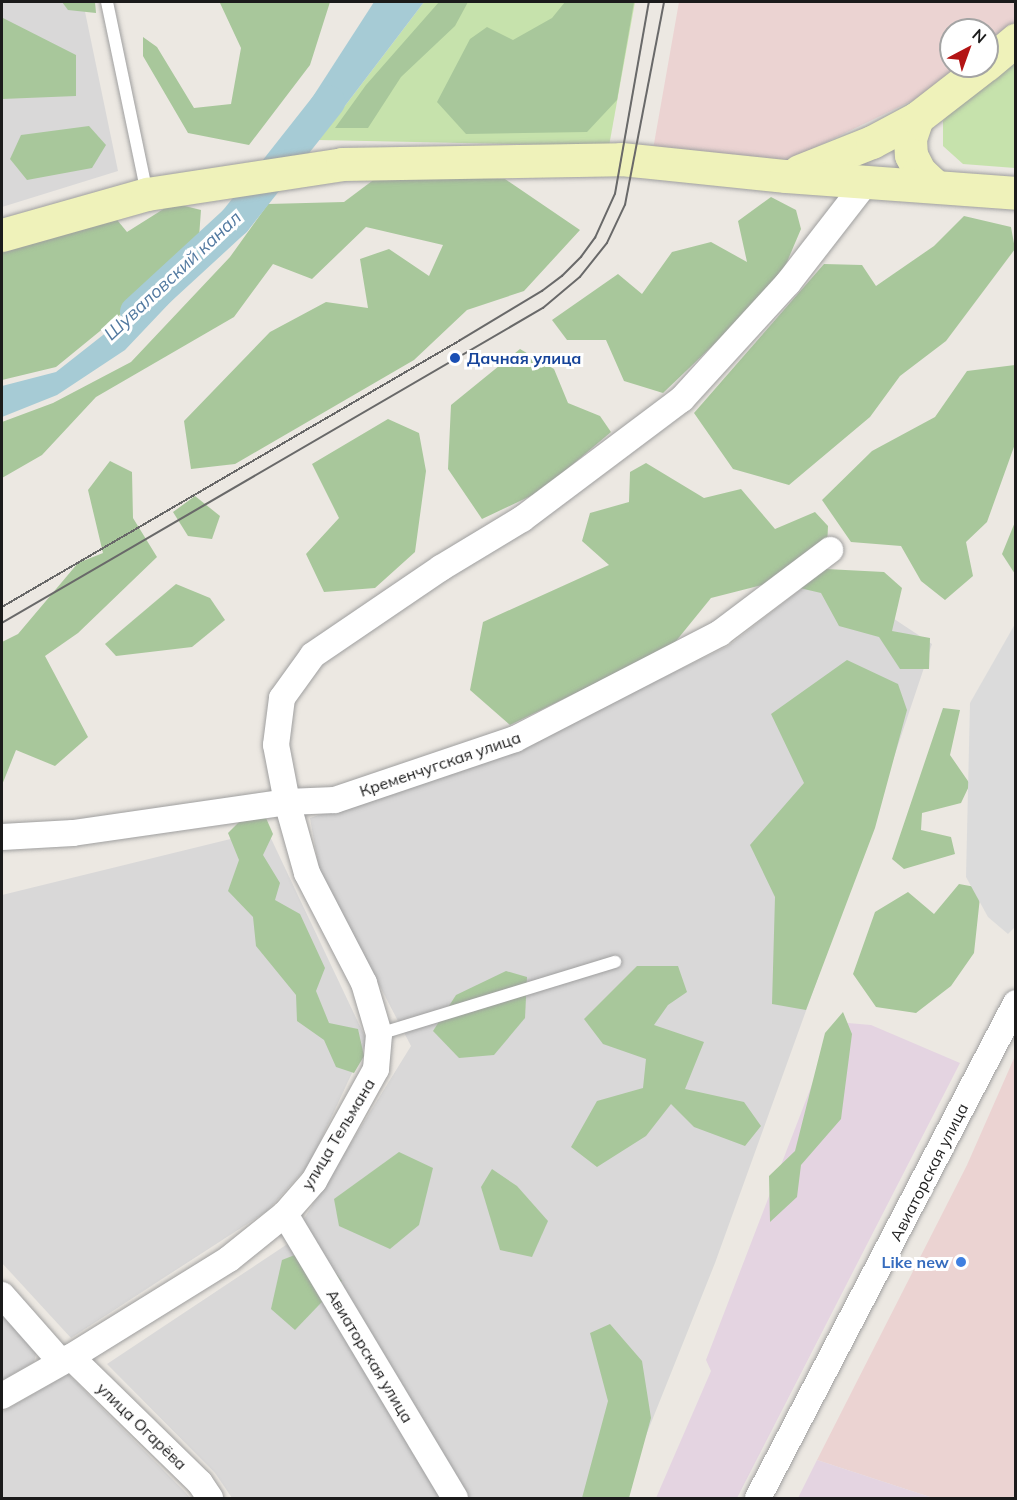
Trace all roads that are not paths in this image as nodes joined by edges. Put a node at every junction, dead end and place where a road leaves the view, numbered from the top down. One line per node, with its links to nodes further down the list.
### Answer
1 (107, 2): 10 (lane)
2 (1016, 40): 3 (street)
3 (999, 54)
4 (969, 78): 5 (street)
5 (917, 118): 6 (street); 7 (street); 8 (street)
6 (786, 176): 7 (street); 10 (street)
7 (868, 180): 8 (street); 13 (street, улица Тельмана)
8 (935, 186): 9 (street)
9 (1016, 193)
10 (147, 194): 11 (street)
11 (2, 235)
12 (830, 549): 13 (street, Кременчугская улица)
13 (287, 802): 14 (street, Кременчугская улица); 17 (street, улица Тельмана)
14 (2, 837)
15 (615, 962): 17 (lane)
16 (1016, 1003): 24 (street, Авиаторская улица)
17 (379, 1034): 18 (street, улица Тельмана)
18 (285, 1215): 20 (street, улица Тельмана); 23 (street, Авиаторская улица)
19 (2, 1294): 20 (street, улица Огарёва)
20 (66, 1359): 21 (street, улица Тельмана); 22 (street, улица Огарёва)
21 (2, 1396)
22 (210, 1498)
23 (455, 1498)
24 (758, 1498)

